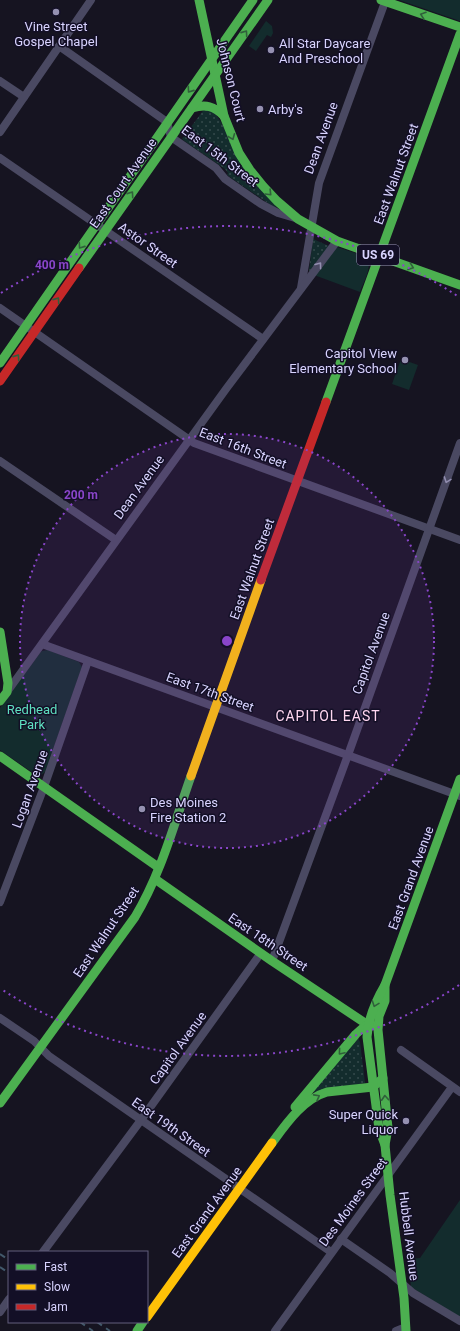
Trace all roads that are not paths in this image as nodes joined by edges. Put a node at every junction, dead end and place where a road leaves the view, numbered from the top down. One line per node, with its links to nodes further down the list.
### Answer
1 (91, 0): 8 (street)
2 (199, 0): 9 (street, Johnson Court / US 69)
3 (253, 0): 9 (street, East Court Avenue)
4 (268, 0): 10 (street, East Court Avenue, one-way to 4)
5 (383, 1): 6 (street, one-way to 5); 22 (street, Dean Avenue)
6 (460, 27)
7 (460, 34): 25 (street, East Walnut Street)
8 (59, 46): 12 (street); 15 (street, East 15th Street)
9 (212, 58): 10 (street, Johnson Court / US 69); 15 (street, East Court Avenue, one-way to 15)
10 (215, 76): 13 (street, East Court Avenue); 14 (street, Johnson Court / US 69)
11 (0, 81): 12 (street)
12 (24, 97): 16 (street)
13 (192, 108): 14 (street); 17 (street, East Court Avenue)
14 (224, 116): 19 (street, Johnson Court / US 69, one-way to 19)
15 (167, 122): 17 (street, East 15th Street); 21 (street, East Court Avenue)
16 (0, 132)
17 (171, 137): 20 (street, East 15th Street); 23 (street, East Court Avenue, one-way to 17)
18 (0, 158): 21 (street, Astor Street)
19 (245, 163): 20 (street, East 15th Street / US 69, one-way to 20)
20 (298, 219): 22 (street, East 15th Street / US 69)
21 (97, 225): 23 (street, Astor Street); 29 (street, East Court Avenue, one-way to 29)
22 (310, 226): 24 (street, East 15th Street / US 69); 27 (street, Dean Avenue)
23 (106, 231): 30 (street, East Court Avenue, one-way to 23); 31 (street, Astor Street)
24 (337, 240): 25 (street, East 15th Street / US 69); 27 (street, Dean Avenue, one-way to 24)
25 (380, 256): 26 (street, East 15th Street / US 69, one-way to 26); 37 (street, East Walnut Street)
26 (460, 285)
27 (300, 289): 31 (street, Dean Avenue)
28 (0, 308): 29 (street, East 16th Street)
29 (26, 326): 30 (street, East 16th Street); 32 (street, East Court Avenue)
30 (34, 332): 33 (street, East Court Avenue, one-way to 30); 34 (street, East 16th Street)
31 (262, 340): 34 (street, Dean Avenue)
32 (0, 363)
33 (0, 381)
34 (190, 440): 37 (street, East 16th Street); 39 (street, Dean Avenue)
35 (460, 444): 38 (street, Capitol Avenue, one-way to 38)
36 (0, 461): 39 (street)
37 (298, 482): 38 (street, East 16th Street); 46 (street, East Walnut Street)
38 (429, 528): 40 (street, East 16th Street); 47 (street, Capitol Avenue)
39 (116, 540): 42 (street, Dean Avenue)
40 (460, 540)
41 (0, 632): 44 (street)
42 (42, 644): 43 (street, East 17th Street); 44 (street, Dean Avenue)
43 (88, 661): 46 (street, East 17th Street); 50 (street, Logan Avenue)
44 (7, 692): 45 (street, Dean Avenue)
45 (0, 701)
46 (215, 707): 47 (street, East 17th Street); 52 (street, East Walnut Street)
47 (348, 755): 51 (street, East 17th Street); 56 (street, Capitol Avenue)
48 (0, 756): 50 (street)
49 (460, 779): 51 (street, East Grand Avenue)
50 (44, 787): 52 (street); 54 (street, Logan Avenue)
51 (457, 795): 57 (street, East Grand Avenue)
52 (158, 867): 53 (street, East Walnut Street)
53 (155, 879): 55 (street, East 18th Street); 61 (street, East Walnut Street)
54 (0, 902)
55 (260, 953): 56 (street, East 18th Street); 68 (street, Capitol Avenue)
56 (272, 961): 59 (street, East 18th Street)
57 (385, 985): 59 (street, East Grand Avenue, one-way to 59); 60 (street, East Grand Avenue)
58 (0, 1018): 61 (street, East 19th Street)
59 (368, 1025): 60 (street); 64 (street, Hubbell Avenue); 69 (street, East Grand Avenue, one-way to 69)
60 (378, 1026): 63 (street, Hubbell Avenue)
61 (40, 1048): 67 (street, East Walnut Street); 68 (street, East 19th Street)
62 (401, 1050): 65 (street)
63 (383, 1078): 64 (street); 70 (street, Hubbell Avenue, one-way to 63)
64 (373, 1087): 69 (street, East Grand Avenue, one-way to 64); 70 (street, Hubbell Avenue)
65 (452, 1087): 66 (street); 71 (street, Des Moines Street)
66 (460, 1092)
67 (0, 1103)
68 (141, 1120): 72 (street, East 19th Street); 74 (street, Capitol Avenue)
69 (288, 1122): 72 (street, East Grand Avenue)
70 (385, 1145): 71 (street, Hubbell Avenue)
71 (388, 1174): 73 (street, Des Moines Street); 76 (street, Hubbell Avenue)
72 (239, 1189): 75 (street, East 19th Street); 79 (street, East Grand Avenue)
73 (341, 1239): 75 (street, Des Moines Street); 76 (street)
74 (44, 1251)
75 (331, 1252): 82 (street, Des Moines Street)
76 (403, 1285): 80 (street); 81 (street, Hubbell Avenue)
77 (8, 1300): 78 (street)
78 (0, 1312)
79 (148, 1316)
80 (460, 1322)
81 (406, 1329): 83 (street)
82 (275, 1331)
83 (396, 1331)

